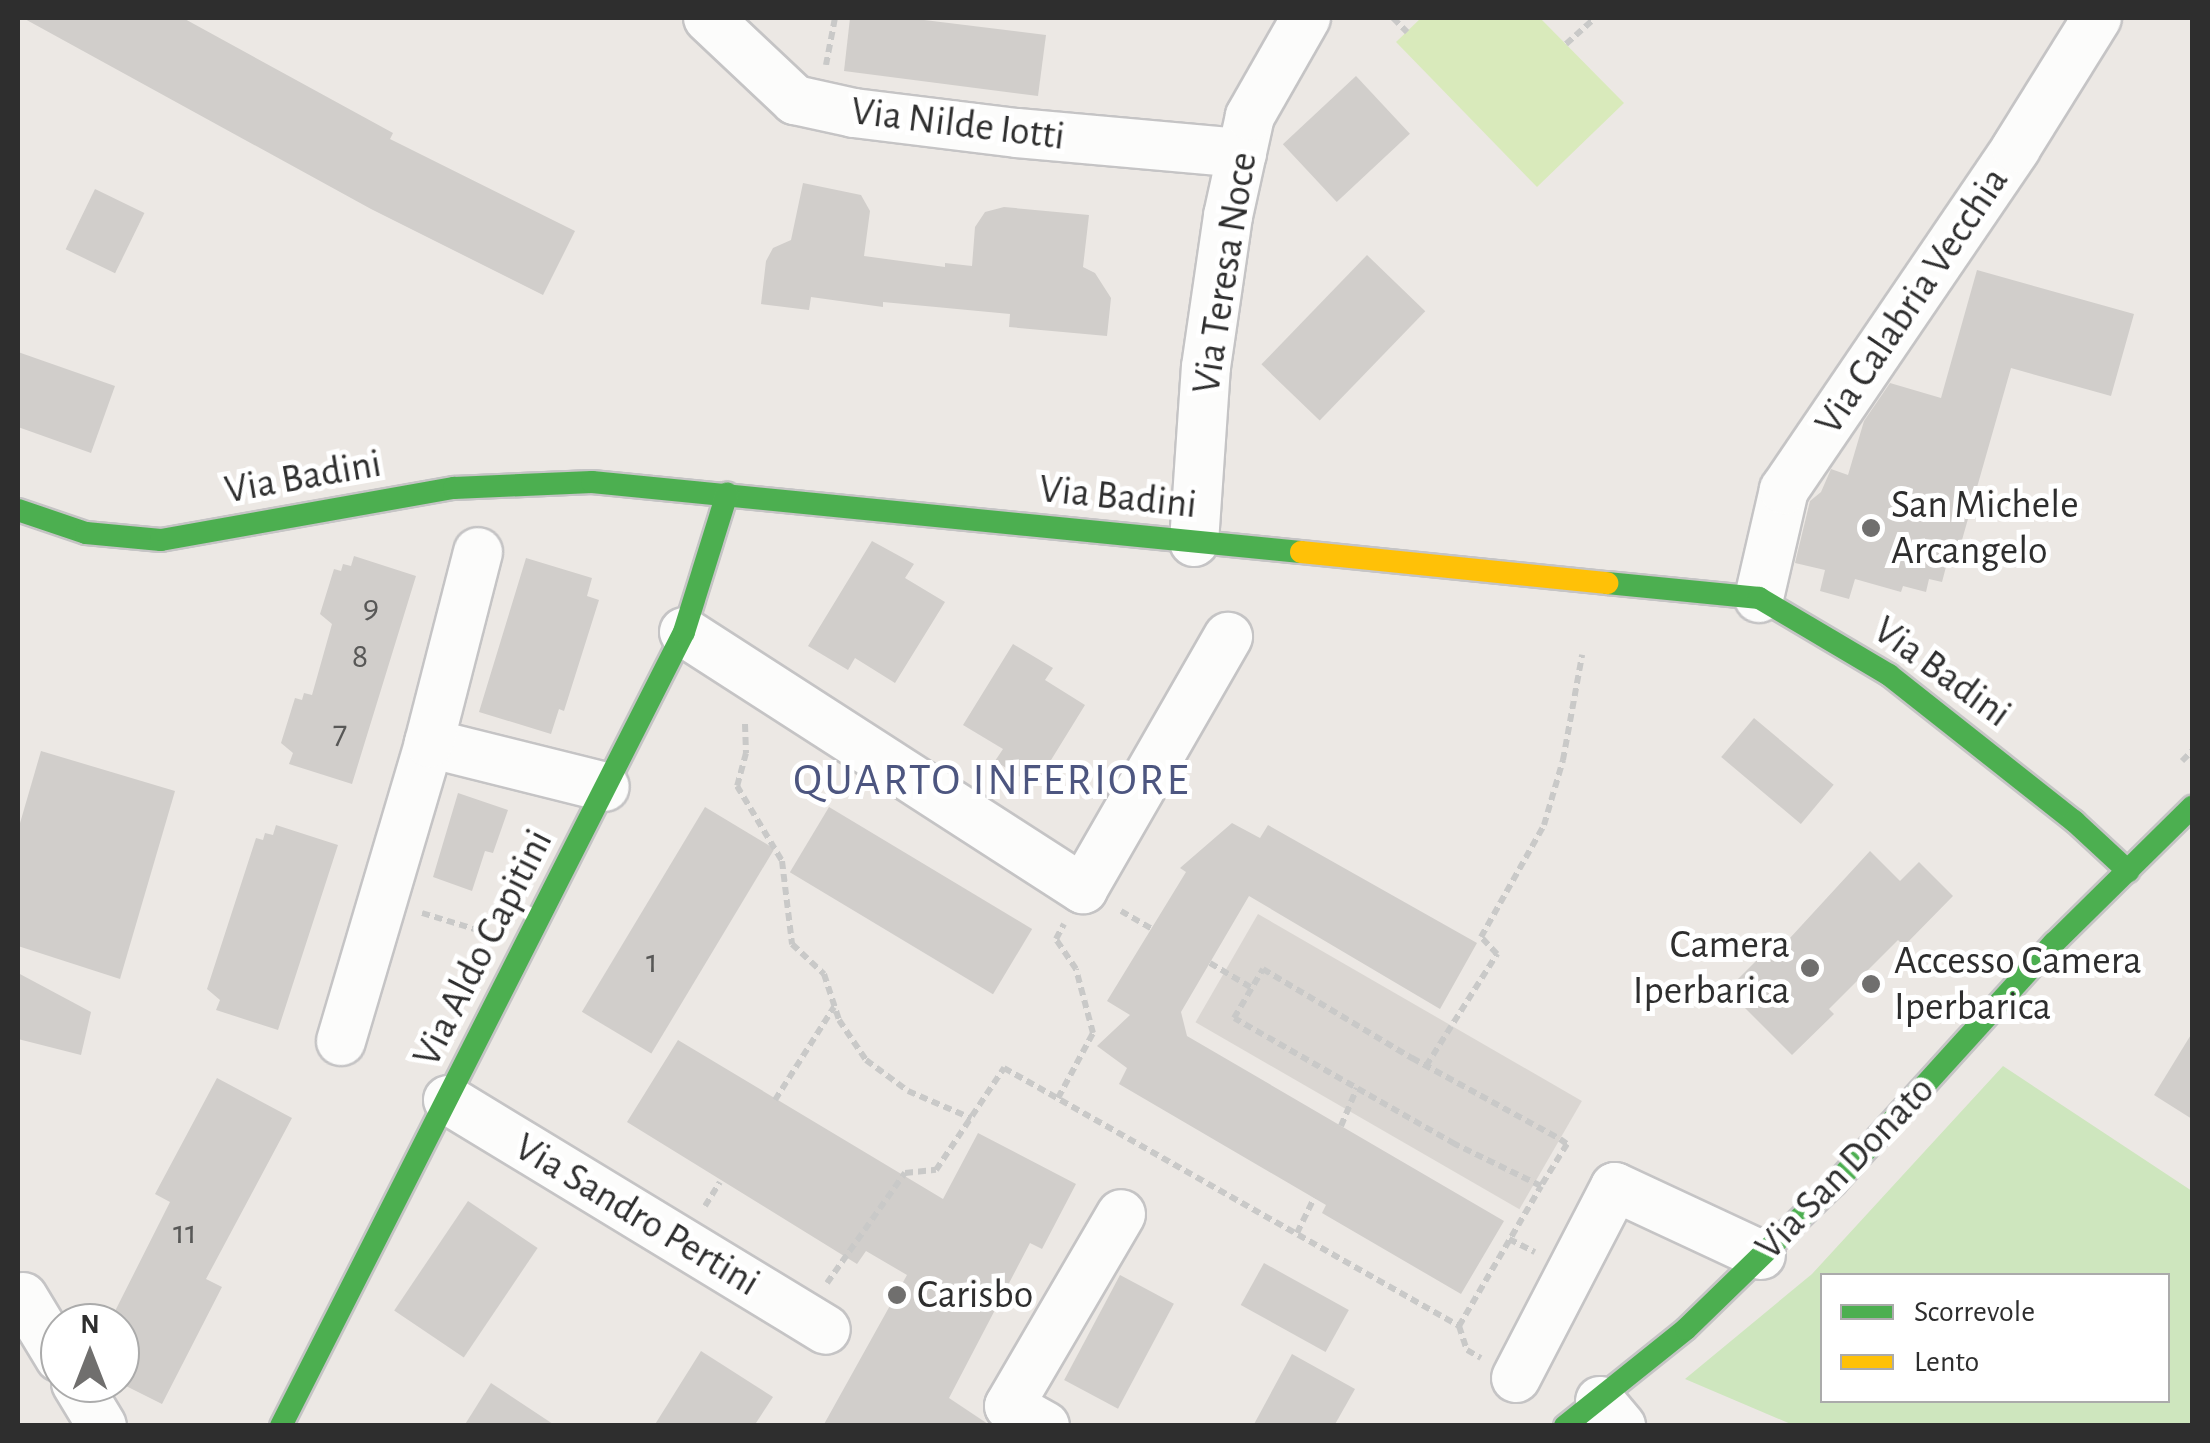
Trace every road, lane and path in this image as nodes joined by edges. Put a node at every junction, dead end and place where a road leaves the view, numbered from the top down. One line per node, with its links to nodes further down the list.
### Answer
1 (708, 18): 8 (street, Via Nilde Iotti)
2 (1306, 18): 8 (street, Via Teresa Noce)
3 (1393, 18): 6 (path)
4 (1595, 18): 7 (path)
5 (2097, 18): 13 (street, Via Calabria Vecchia)
6 (1407, 32)
7 (1566, 44)
8 (1242, 153): 11 (street, Via Teresa Noce)
9 (727, 494): 10 (street, Via Badini); 11 (street, Via Badini); 14 (street, Via Aldo Capitini)
10 (18, 510)
11 (1194, 542): 13 (street, Via Badini)
12 (478, 552): 18 (street)
13 (1758, 598): 21 (street, Via Badini)
14 (684, 632): 19 (street, Via Aldo Capitini); 22 (street)
15 (1228, 637): 22 (street)
16 (1582, 655): 29 (path)
17 (745, 713): 27 (path)
18 (429, 742): 19 (street); 23 (street)
19 (606, 787): 24 (street, Via Aldo Capitini)
20 (2191, 810): 21 (street, Via San Donato)
21 (2128, 872): 40 (street, Via San Donato)
22 (1084, 890): 31 (path)
23 (382, 900): 24 (path); 28 (street)
24 (526, 946): 32 (street, Via Aldo Capitini)
25 (1210, 963): 26 (path)
26 (1252, 988): 29 (path); 30 (path)
27 (834, 1006): 33 (path); 34 (path)
28 (341, 1041)
29 (1426, 1066): 36 (path)
30 (1358, 1088): 35 (path); 36 (path)
31 (1058, 1098)
32 (448, 1100): 44 (street, Via Sandro Pertini); 49 (street, Via Aldo Capitini)
33 (776, 1100)
34 (971, 1118)
35 (1341, 1126)
36 (1541, 1186): 43 (path)
37 (1314, 1198): 39 (path)
38 (1121, 1214): 50 (street)
39 (1297, 1232)
40 (1761, 1255): 45 (street); 47 (street, Via San Donato)
41 (23, 1297): 42 (street)
42 (40, 1325)
43 (1459, 1326)
44 (826, 1330)
45 (1516, 1378)
46 (88, 1403): 48 (street)
47 (1595, 1417)
48 (102, 1426)
49 (281, 1426)
50 (1045, 1426)

